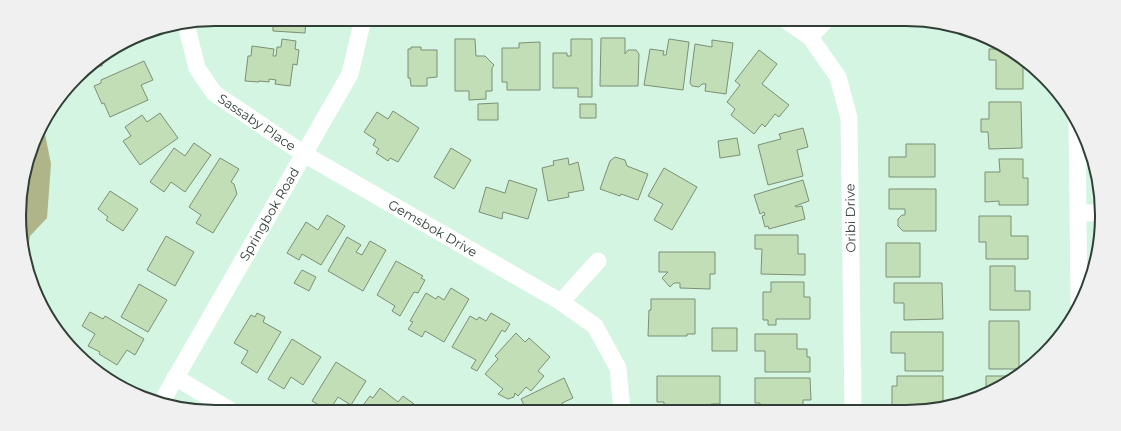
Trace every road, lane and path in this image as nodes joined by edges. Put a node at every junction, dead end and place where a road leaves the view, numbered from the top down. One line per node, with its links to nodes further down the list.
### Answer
1 (361, 26): 7 (street, Springbok Road)
2 (794, 26): 5 (street, Oribi Drive)
3 (820, 26): 5 (street)
4 (187, 29): 7 (street, Sassaby Place)
5 (810, 37): 17 (street, Oribi Drive)
6 (1077, 136): 8 (street)
7 (304, 154): 12 (street, Gemsbok Drive); 13 (street, Springbok Road)
8 (1078, 213): 9 (street); 11 (street)
9 (1095, 213)
10 (598, 261): 12 (street)
11 (1078, 294)
12 (561, 302): 16 (street, Gemsbok Drive)
13 (175, 377): 14 (street, Springbok Road); 15 (street)
14 (164, 398)
15 (221, 405)
16 (621, 405)
17 (853, 405)

